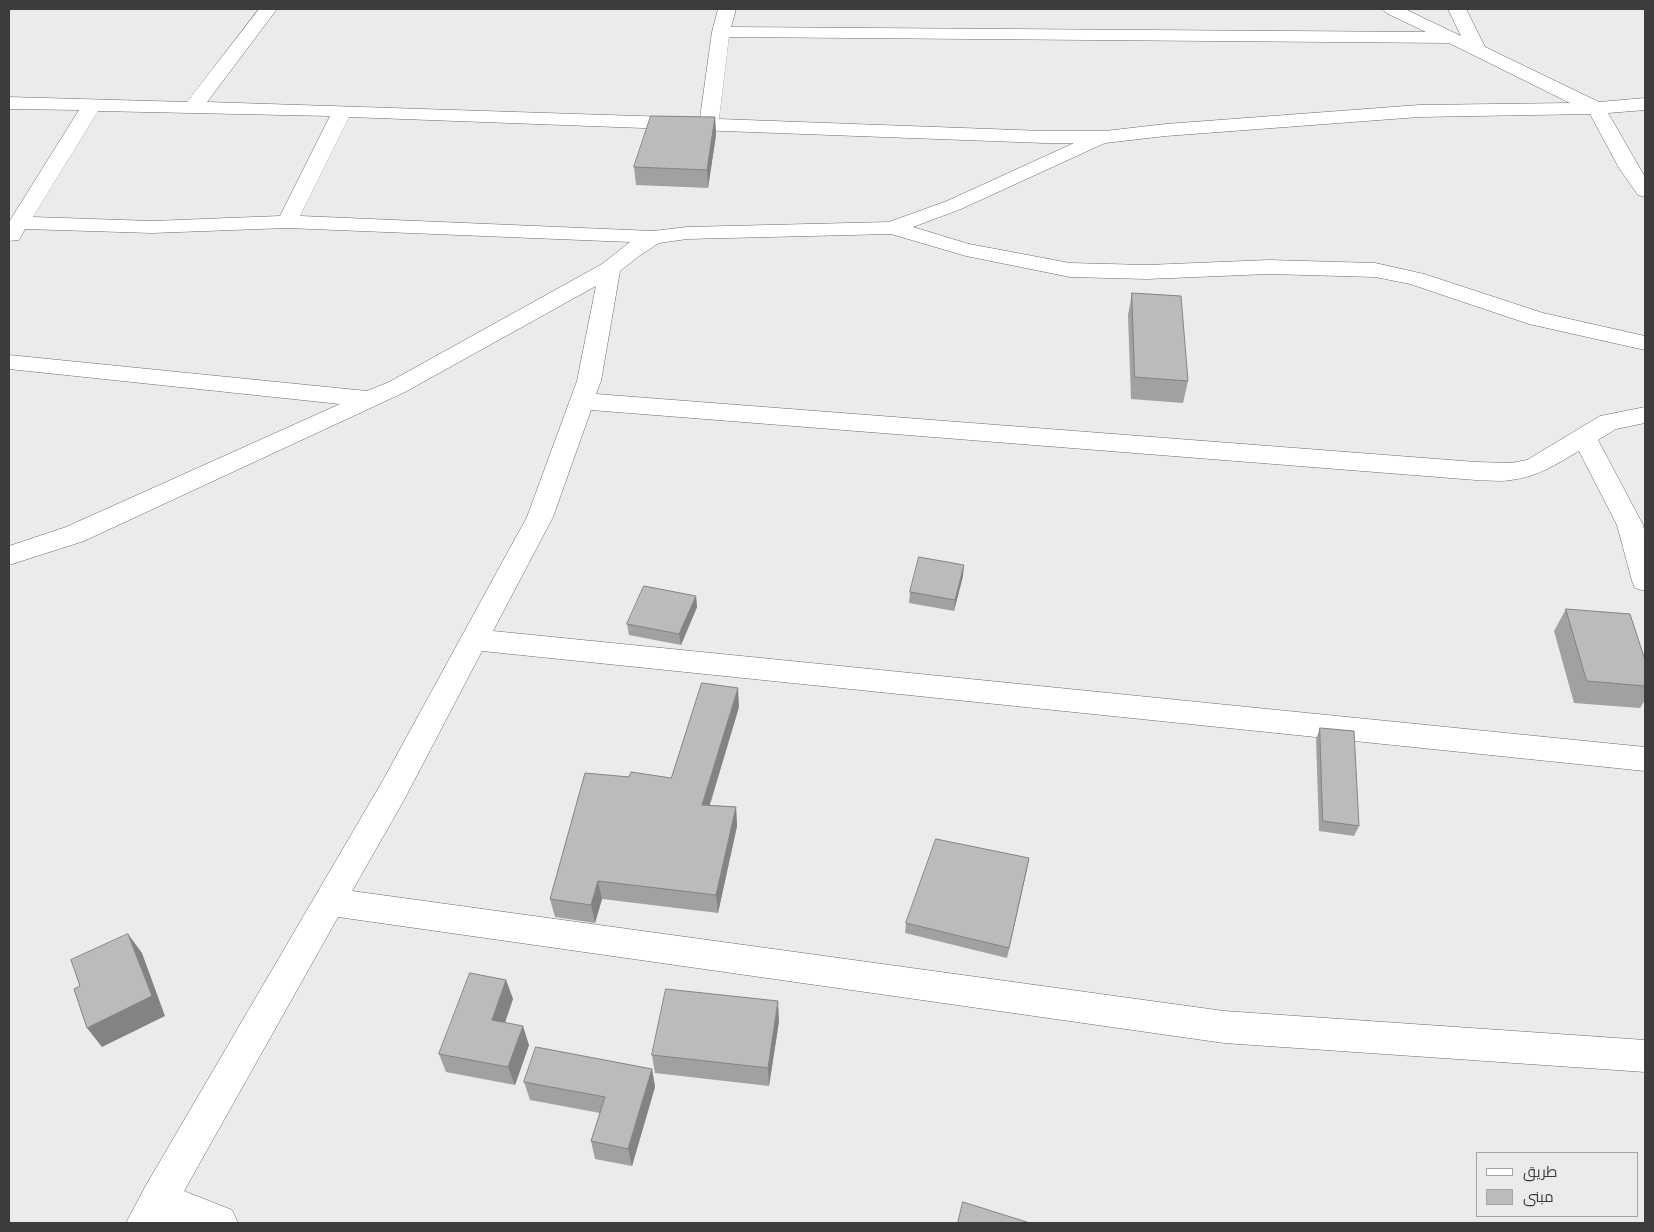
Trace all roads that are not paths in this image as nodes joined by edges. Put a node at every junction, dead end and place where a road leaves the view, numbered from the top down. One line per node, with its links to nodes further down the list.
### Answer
1 (268, 9): 11 (street)
2 (727, 9): 5 (street)
3 (1392, 9): 6 (street)
4 (1456, 9): 7 (street)
5 (721, 32): 6 (street); 14 (street)
6 (1451, 38): 7 (street)
7 (1478, 51): 12 (street)
8 (9, 103): 10 (street)
9 (1645, 104): 12 (street)
10 (92, 105): 11 (street); 19 (street)
11 (193, 107): 13 (street)
12 (1596, 108): 15 (street); 16 (street)
13 (342, 111): 14 (street); 17 (street)
14 (709, 123): 15 (street)
15 (1105, 137): 18 (street)
16 (1645, 191)
17 (287, 222): 19 (street); 20 (street)
18 (892, 228): 20 (street); 22 (street)
19 (14, 231)
20 (653, 237): 21 (street)
21 (610, 269): 24 (street); 25 (street)
22 (1645, 343)
23 (9, 362): 24 (street)
24 (369, 400): 29 (street)
25 (581, 401): 27 (street); 31 (street)
26 (1645, 415): 27 (street)
27 (1584, 437): 28 (street)
28 (1641, 549): 30 (street)
29 (9, 556)
30 (1645, 581)
31 (474, 640): 32 (street); 33 (street)
32 (1645, 759)
33 (330, 902): 34 (street); 35 (street)
34 (1645, 1056)
35 (152, 1212): 36 (street)
36 (219, 1223)

